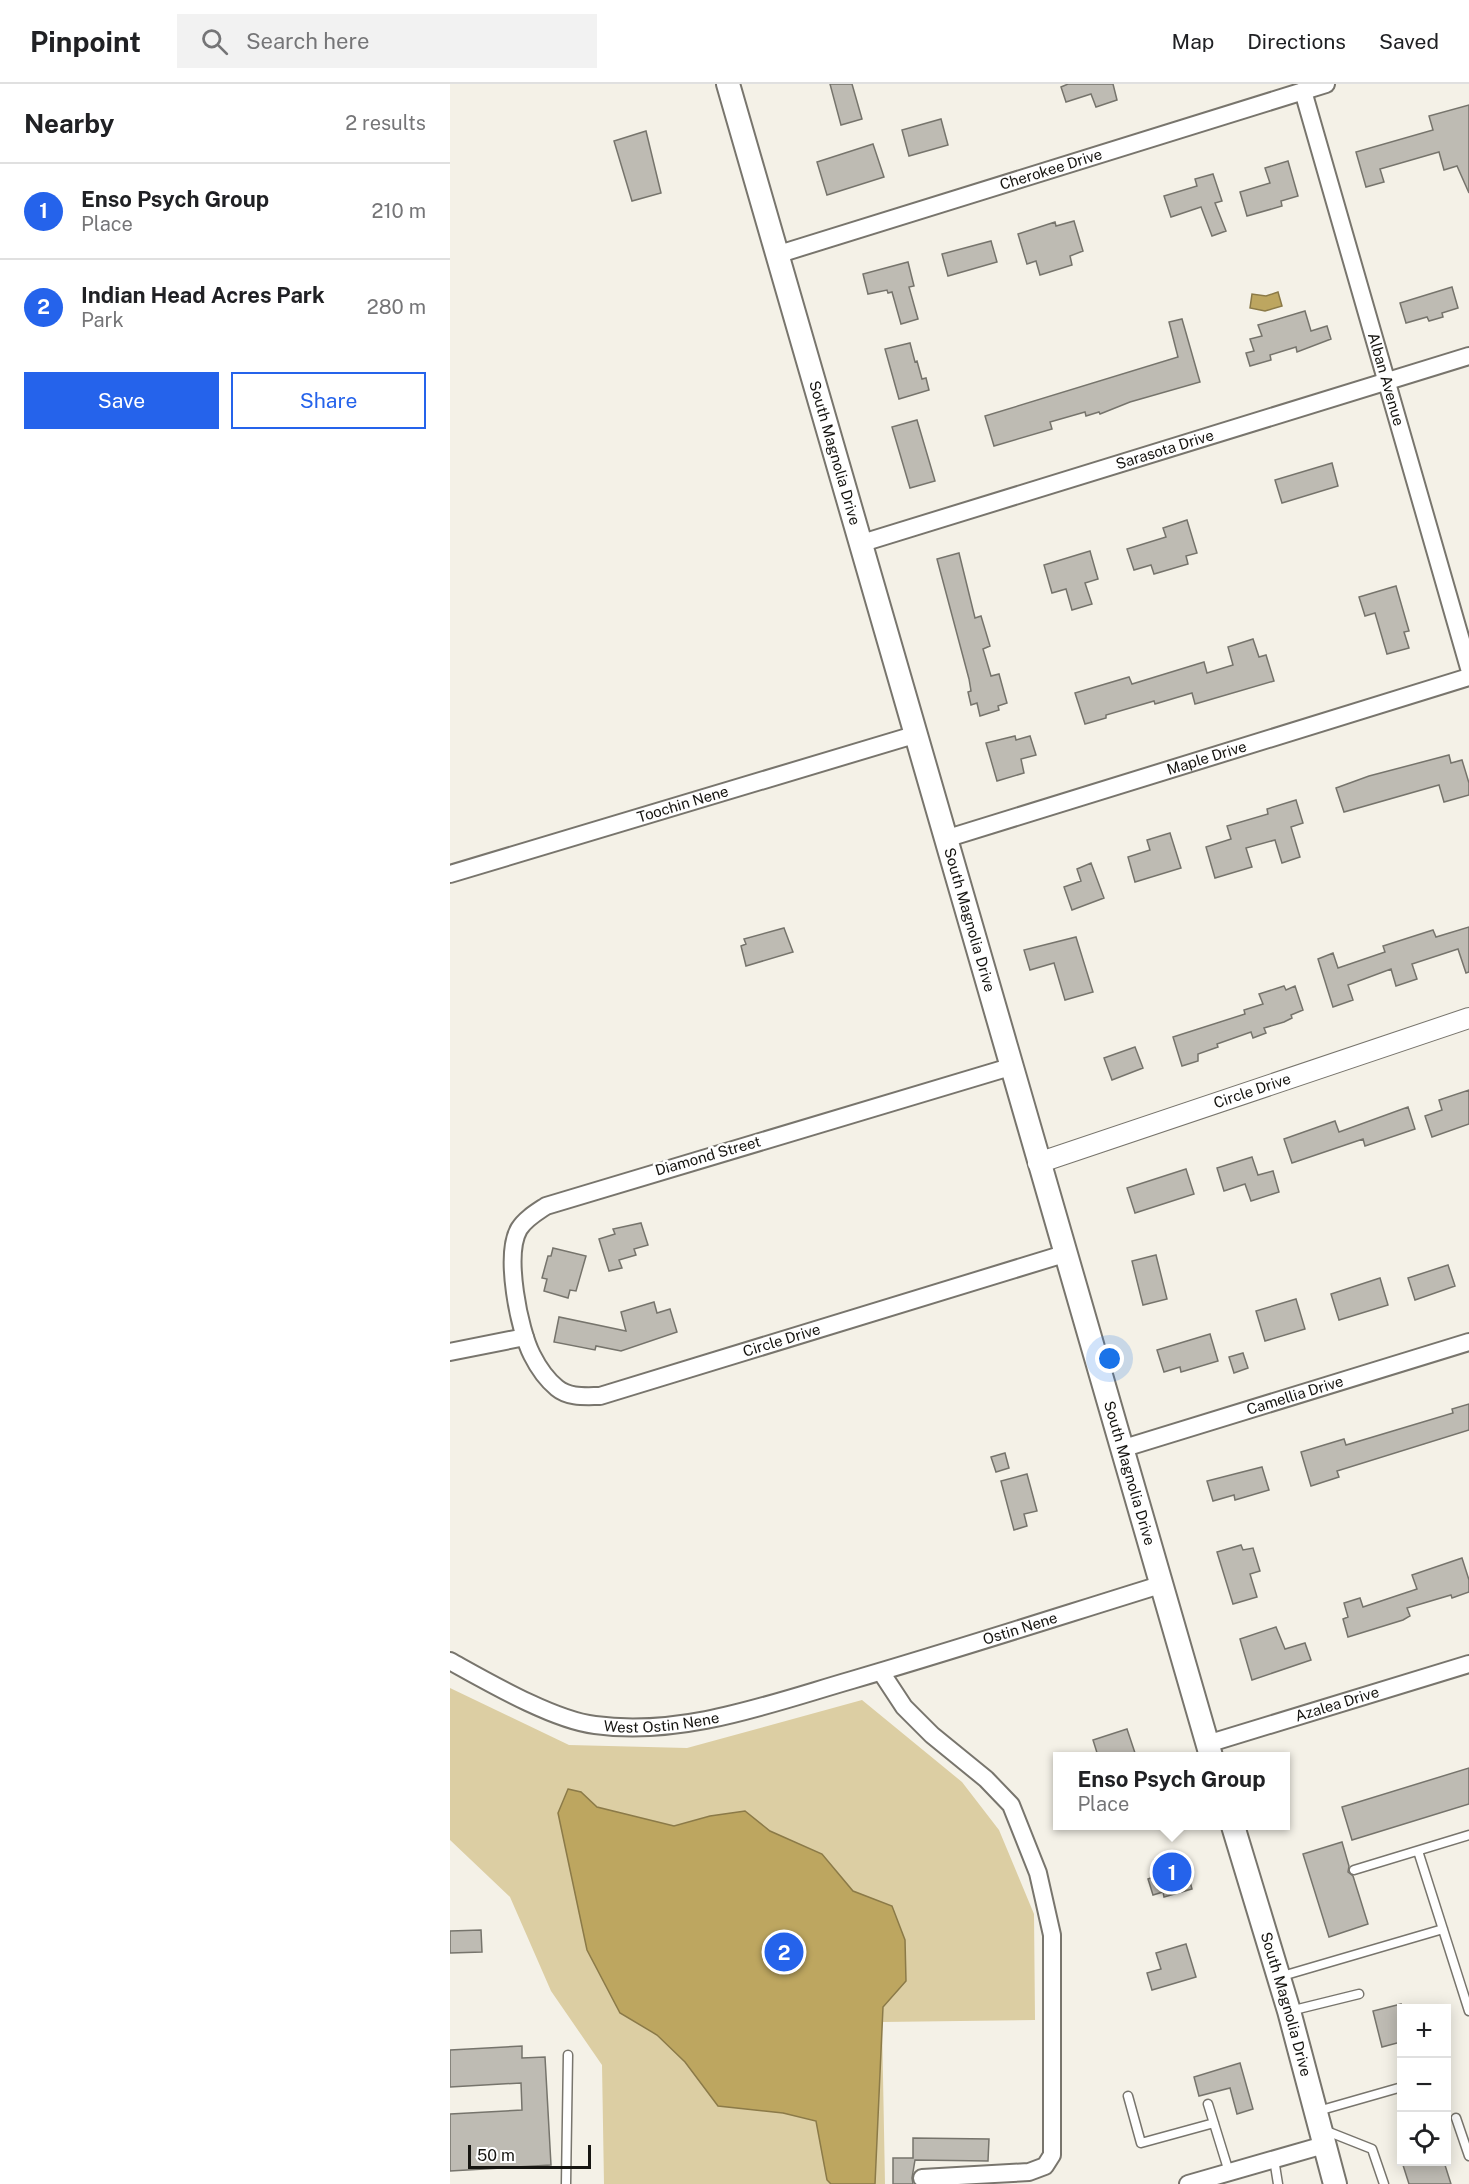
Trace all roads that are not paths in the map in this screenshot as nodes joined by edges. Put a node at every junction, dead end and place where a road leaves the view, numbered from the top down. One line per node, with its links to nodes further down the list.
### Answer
1 (728, 84): 4 (main road, South Magnolia Drive)
2 (1326, 84): 3 (street, Cherokee Drive)
3 (1303, 91): 4 (street, Cherokee Drive); 6 (street, Alban Avenue)
4 (776, 255): 7 (main road, South Magnolia Drive)
5 (1469, 356): 6 (street, Sarasota Drive)
6 (1386, 382): 7 (street, Sarasota Drive); 8 (street, Alban Avenue)
7 (859, 544): 10 (main road, South Magnolia Drive)
8 (1469, 668)
9 (1469, 677): 11 (street, Maple Drive)
10 (914, 735): 11 (main road, South Magnolia Drive); 12 (street, Toochin Nene)
11 (945, 839): 14 (main road, South Magnolia Drive)
12 (450, 874)
13 (1469, 1018): 15 (street, Circle Drive)
14 (1010, 1067): 15 (main road, South Magnolia Drive); 17 (street, Diamond Street)
15 (1038, 1163): 16 (main road, South Magnolia Drive)
16 (1064, 1254): 17 (street, Circle Drive); 20 (main road, South Magnolia Drive)
17 (525, 1337): 19 (street)
18 (1469, 1342): 20 (street, Camellia Drive)
19 (450, 1352)
20 (1122, 1449): 21 (main road, South Magnolia Drive)
21 (1160, 1585): 24 (street, Ostin Nene); 25 (main road, South Magnolia Drive)
22 (450, 1661): 24 (street, West Ostin Nene)
23 (1469, 1664): 25 (street, Azalea Drive)
24 (881, 1672): 45 (street)
25 (1209, 1750)
26 (1234, 1830): 31 (main road, South Magnolia Drive)
27 (1469, 1835): 28 (lane)
28 (1418, 1851): 29 (lane); 30 (lane)
29 (1354, 1870)
30 (1443, 1929): 31 (lane); 33 (lane)
31 (1279, 1977): 34 (main road, South Magnolia Drive)
32 (1359, 1994): 34 (lane)
33 (1469, 2011)
34 (1289, 2012): 41 (main road, South Magnolia Drive)
35 (568, 2055): 46 (lane)
36 (1397, 2089): 41 (lane)
37 (1128, 2096): 40 (lane)
38 (1208, 2104): 40 (lane)
39 (1456, 2118): 42 (lane)
40 (1214, 2123): 44 (lane)
41 (1320, 2128): 43 (street); 49 (main road, South Magnolia Drive); 50 (lane)
42 (1469, 2156)
43 (1274, 2159): 44 (street); 48 (lane)
44 (1229, 2172): 47 (street)
45 (922, 2178)
46 (566, 2184)
47 (1189, 2184)
48 (1278, 2184)
49 (1335, 2184)
50 (1384, 2184)

